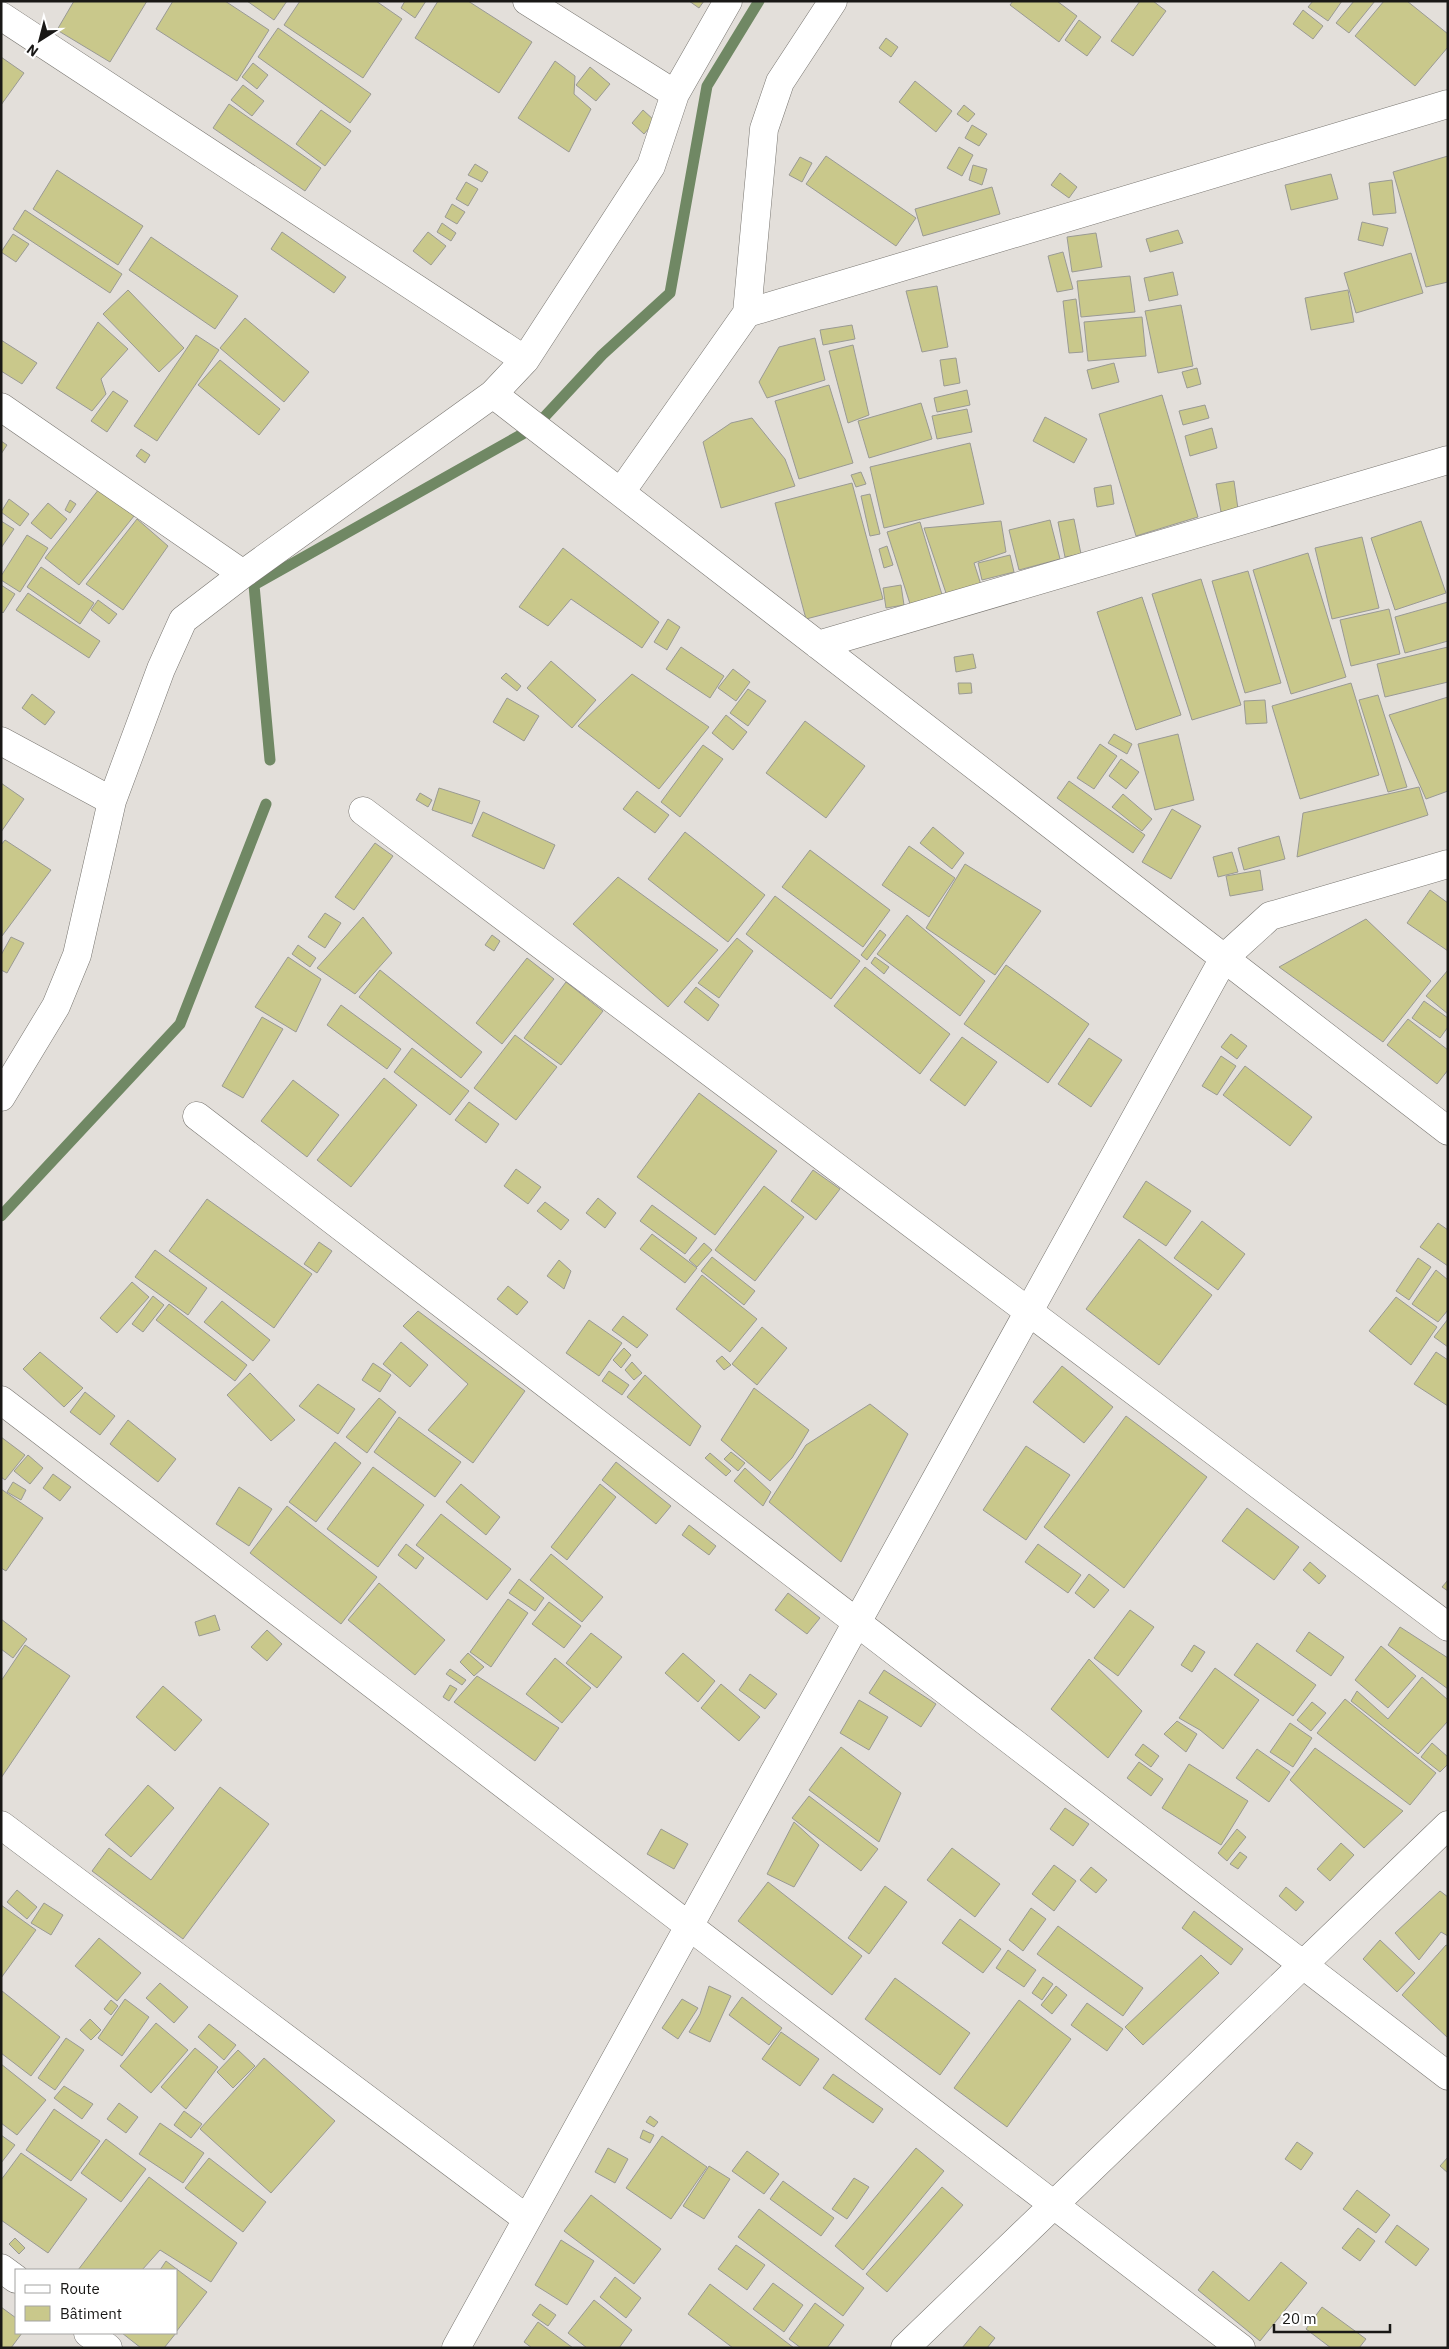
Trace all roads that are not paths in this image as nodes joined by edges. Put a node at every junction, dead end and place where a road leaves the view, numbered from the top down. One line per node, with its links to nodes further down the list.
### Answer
1 (527, 1): 5 (street)
2 (728, 1): 5 (street)
3 (833, 1): 7 (street)
4 (1, 16): 8 (street)
5 (674, 94): 8 (street)
6 (1448, 104): 7 (street)
7 (747, 313): 12 (street)
8 (525, 360): 9 (street)
9 (493, 394): 12 (street); 13 (street)
10 (1, 407): 13 (street)
11 (1448, 460): 14 (street)
12 (621, 492): 14 (street)
13 (243, 574): 16 (street)
14 (818, 645): 19 (street)
15 (1, 741): 16 (street)
16 (112, 800): 20 (street)
17 (363, 811): 23 (street)
18 (1448, 864): 19 (street)
19 (1224, 958): 22 (street); 23 (street)
20 (1, 1097)
21 (197, 1116): 25 (street)
22 (1448, 1131)
23 (1028, 1312): 25 (street); 26 (street)
24 (1, 1400): 29 (street)
25 (857, 1622): 29 (street); 30 (street)
26 (1448, 1627)
27 (1448, 1824): 30 (street)
28 (1, 1825): 33 (street)
29 (689, 1926): 32 (street); 33 (street)
30 (1302, 1964): 31 (street); 32 (street)
31 (1448, 2076)
32 (1053, 2204): 39 (street); 40 (street)
33 (527, 2219): 38 (street)
34 (1, 2268): 35 (street)
35 (15, 2278)
36 (89, 2334): 37 (street)
37 (108, 2348)
38 (456, 2348)
39 (905, 2348)
40 (1241, 2348)

